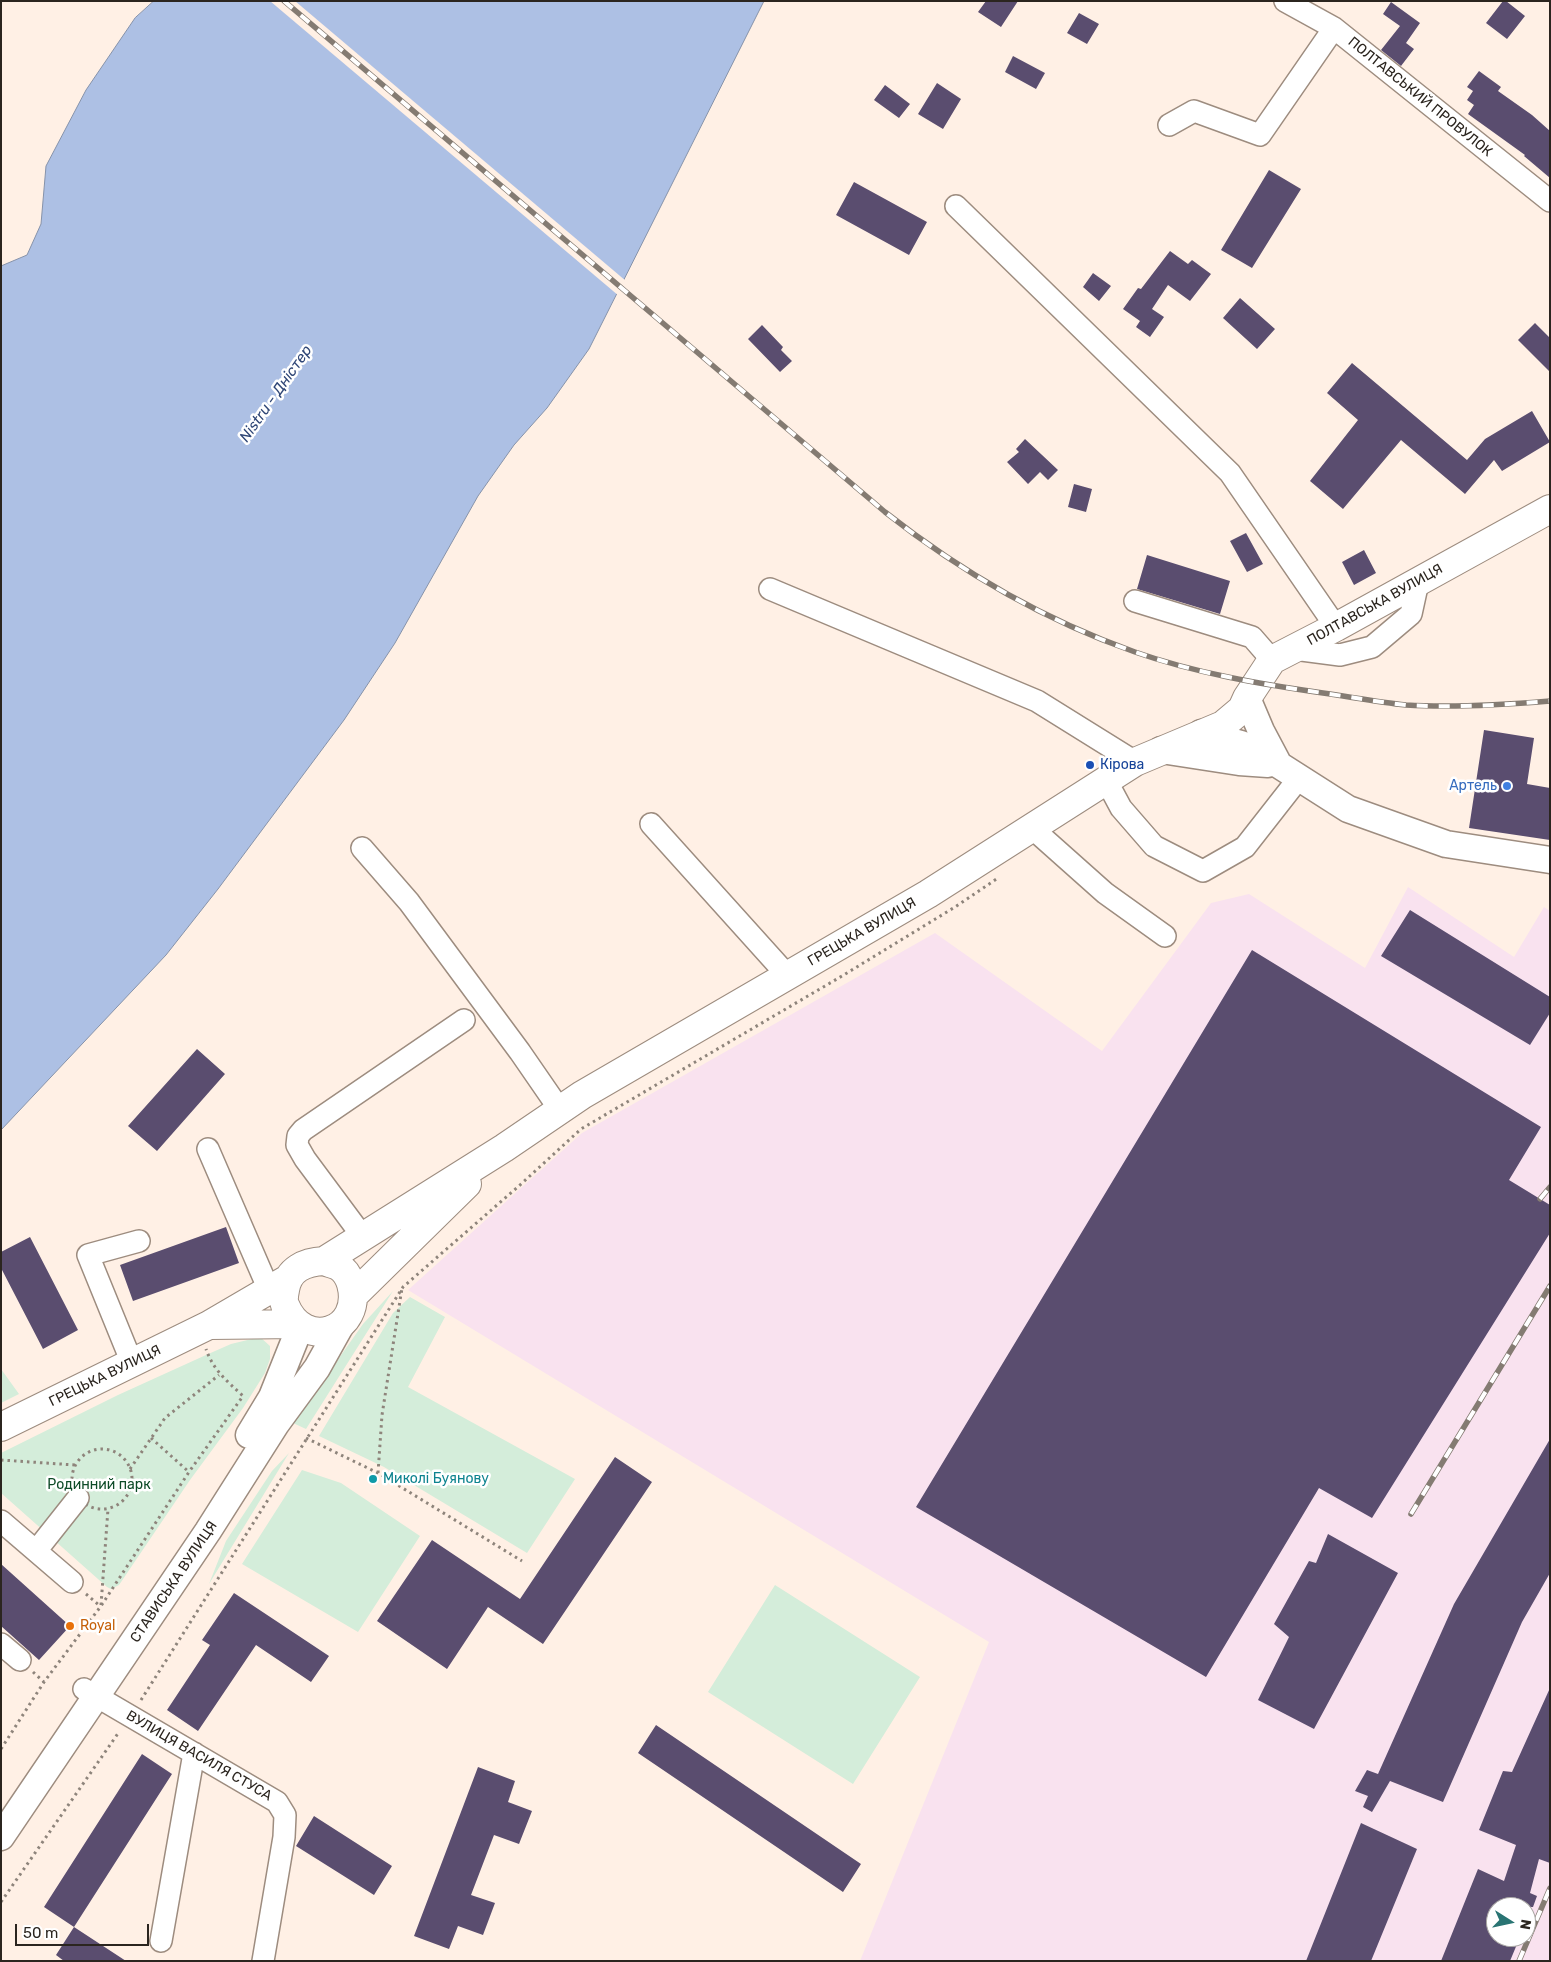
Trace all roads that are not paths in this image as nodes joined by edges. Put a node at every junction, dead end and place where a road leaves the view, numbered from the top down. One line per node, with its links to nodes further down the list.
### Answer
1 (1285, 1): 2 (street, ПОЛТАВСЬКИЙ ПРОВУЛОК)
2 (1311, 7): 3 (street, ПОЛТАВСЬКИЙ ПРОВУЛОК)
3 (1334, 28): 4 (street); 5 (street, ПОЛТАВСЬКИЙ ПРОВУЛОК)
4 (1169, 125)
5 (1550, 201)
6 (956, 206): 11 (street)
7 (1550, 508): 8 (highway, ПОЛТАВСЬКА ВУЛИЦЯ)
8 (1418, 582): 11 (highway, ПОЛТАВСЬКА ВУЛИЦЯ); 12 (street)
9 (770, 589): 16 (street)
10 (1135, 601): 12 (street)
11 (1336, 628): 12 (highway, ПОЛТАВСЬКА ВУЛИЦЯ)
12 (1283, 654): 13 (highway)
13 (1247, 698): 14 (highway); 17 (main road)
14 (1212, 729): 15 (highway, ГРЕЦЬКА ВУЛИЦЯ); 17 (main road)
15 (1161, 750): 16 (highway, ГРЕЦЬКА ВУЛИЦЯ); 17 (main road)
16 (1135, 762): 18 (highway, ГРЕЦЬКА ВУЛИЦЯ)
17 (1289, 772): 18 (street); 22 (main road)
18 (1106, 780): 20 (highway, ГРЕЦЬКА ВУЛИЦЯ)
19 (651, 824): 24 (street)
20 (1032, 828): 23 (street); 24 (highway, ГРЕЦЬКА ВУЛИЦЯ)
21 (362, 848): 26 (street)
22 (1550, 860)
23 (1165, 936)
24 (787, 975): 26 (highway, ГРЕЦЬКА ВУЛИЦЯ)
25 (464, 1020): 29 (street)
26 (560, 1110): 27 (highway, ГРЕЦЬКА ВУЛИЦЯ)
27 (504, 1148): 29 (highway, ГРЕЦЬКА ВУЛИЦЯ); 33 (highway, ГРЕЦЬКА ВУЛИЦЯ)
28 (208, 1150): 32 (street)
29 (362, 1237): 31 (highway, ГРЕЦЬКА ВУЛИЦЯ)
30 (139, 1241): 37 (street)
31 (324, 1261): 32 (highway); 33 (highway)
32 (278, 1285): 35 (highway); 36 (highway, ГРЕЦЬКА ВУЛИЦЯ)
33 (354, 1295): 34 (highway)
34 (341, 1325): 35 (highway); 45 (main road, СТАВИСЬКА ВУЛИЦЯ)
35 (298, 1326): 36 (highway, ГРЕЦЬКА ВУЛИЦЯ); 45 (main road, СТАВИСЬКА ВУЛИЦЯ)
36 (204, 1327): 37 (highway, ГРЕЦЬКА ВУЛИЦЯ)
37 (132, 1362): 38 (highway, ГРЕЦЬКА ВУЛИЦЯ)
38 (1, 1427)
39 (78, 1498): 41 (street)
40 (1, 1521): 41 (street)
41 (36, 1550): 42 (street)
42 (72, 1582)
43 (1, 1644): 44 (street)
44 (20, 1660)
45 (90, 1693): 46 (street, ВУЛИЦЯ ВАСИЛЯ СТУСА); 47 (main road, СТАВИСЬКА ВУЛИЦЯ); 48 (main road, СТАВИСЬКА ВУЛИЦЯ)
46 (194, 1753): 49 (street); 50 (street, ВУЛИЦЯ ВАСИЛЯ СТУСА)
47 (1, 1812)
48 (1, 1837)
49 (161, 1940)
50 (263, 1961)

